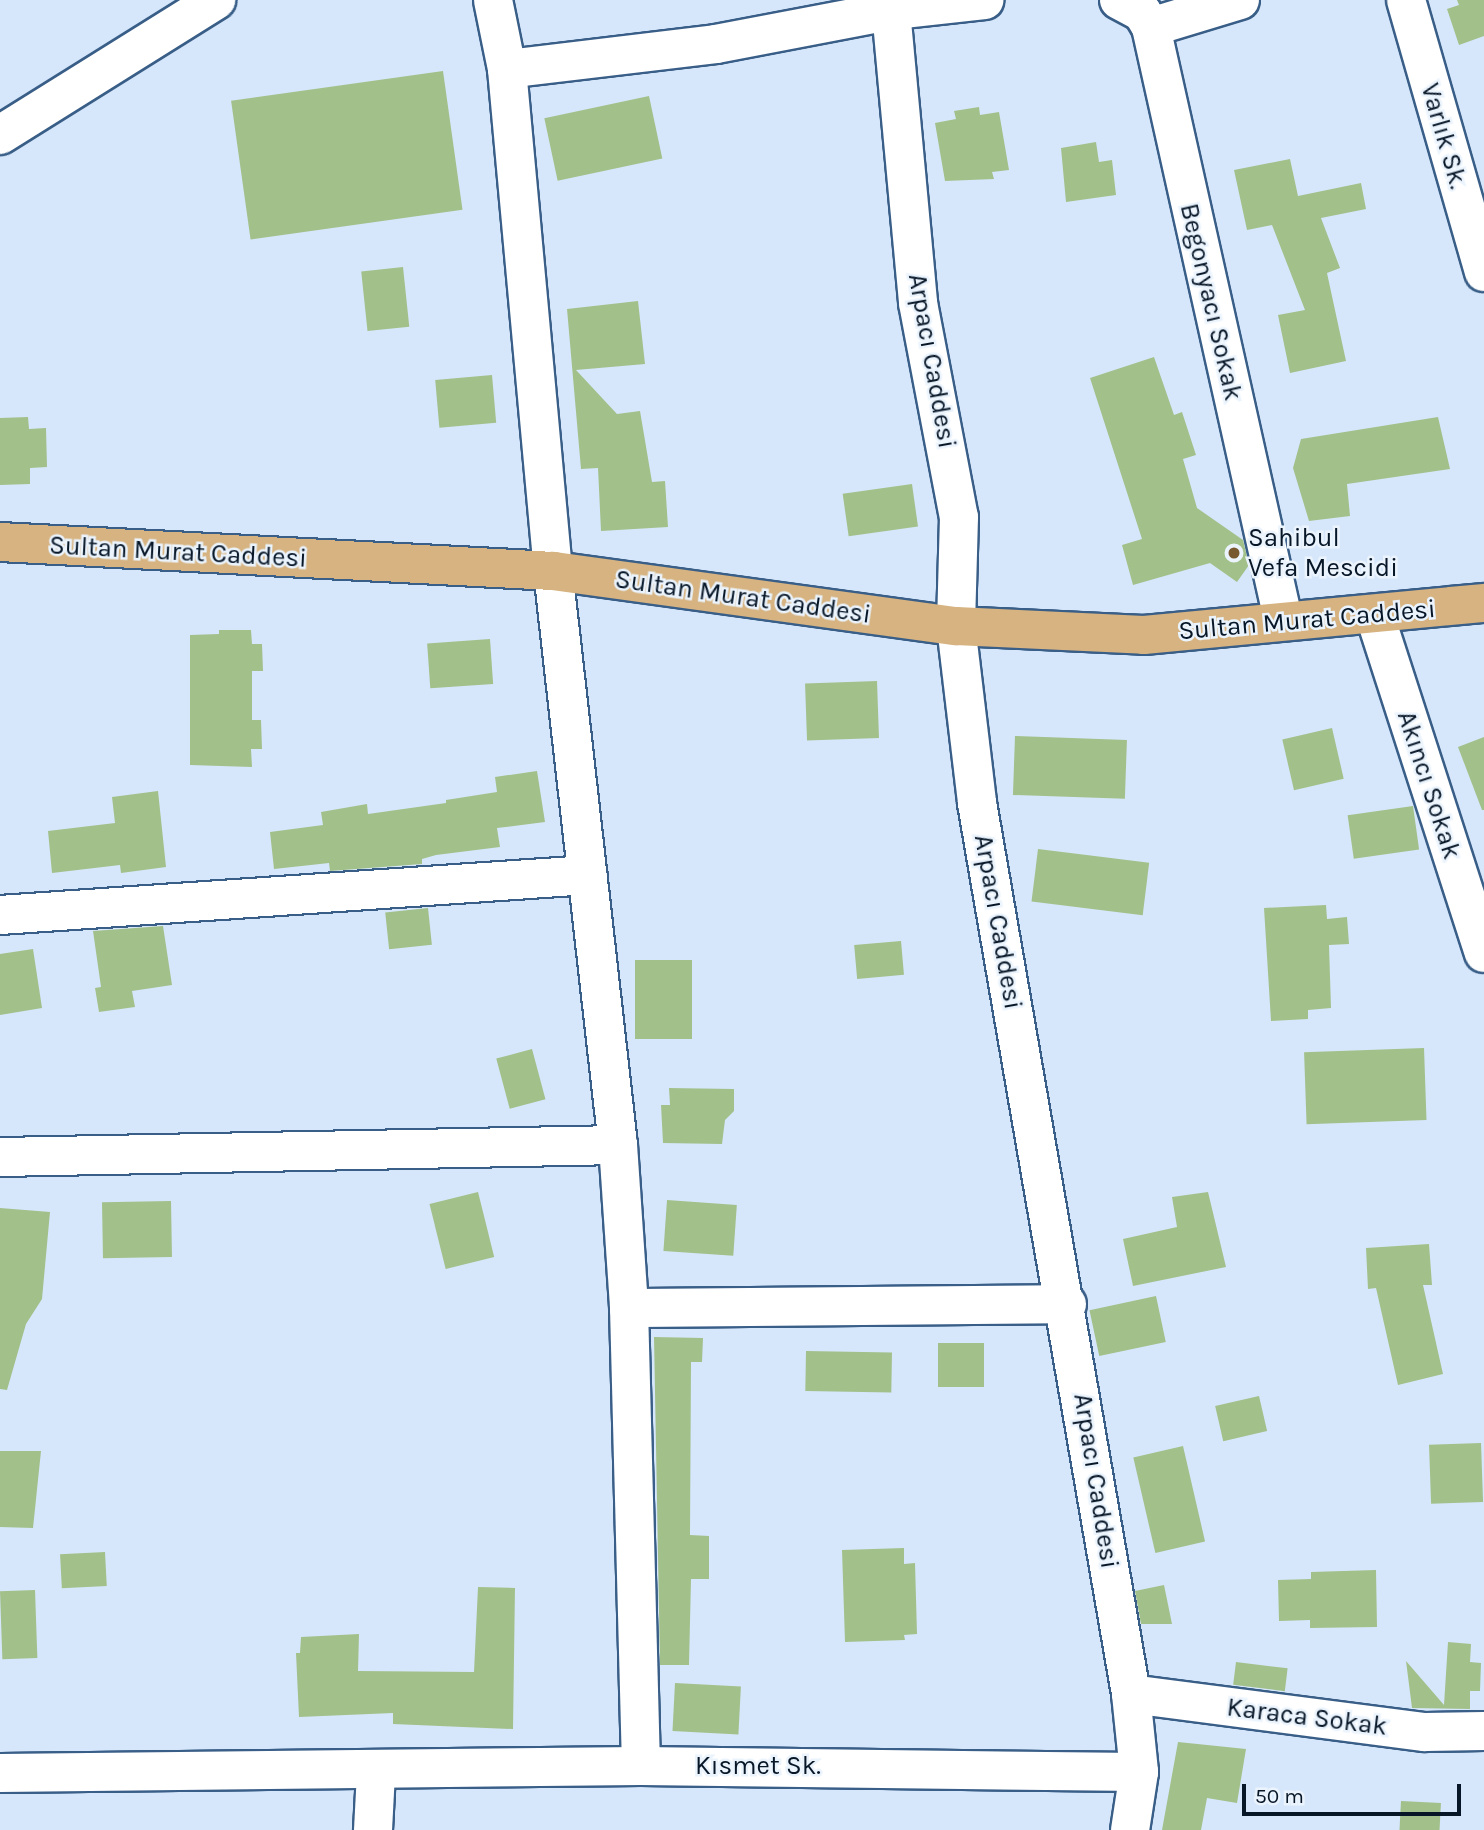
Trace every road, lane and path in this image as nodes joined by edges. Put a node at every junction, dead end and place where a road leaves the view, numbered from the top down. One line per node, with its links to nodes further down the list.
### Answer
1 (493, 0): 9 (street)
2 (984, 0): 6 (street)
3 (1119, 0): 8 (street)
4 (1241, 0): 8 (street)
5 (1406, 0): 11 (street, Varlık Sk.)
6 (892, 5): 9 (street); 18 (street, Arpacı Caddesi)
7 (199, 6): 10 (street)
8 (1151, 27): 17 (street, Begonyacı Sokak)
9 (507, 68): 14 (street)
10 (0, 135)
11 (1475, 209): 12 (street, Varlık Sk.)
12 (1484, 272)
13 (0, 542): 14 (main road, Sultan Murat Caddesi)
14 (553, 571): 18 (main road, Sultan Murat Caddesi); 19 (street)
15 (1484, 603): 16 (main road, Sultan Murat Caddesi)
16 (1375, 616): 17 (main road, Sultan Murat Caddesi); 21 (street, Akıncı Sokak)
17 (1283, 619): 18 (main road, Sultan Murat Caddesi)
18 (957, 626): 24 (street, Arpacı Caddesi)
19 (588, 875): 20 (street); 22 (street)
20 (0, 915)
21 (1484, 953)
22 (618, 1145): 23 (street); 25 (street)
23 (0, 1157)
24 (1067, 1304): 25 (street); 26 (street, Arpacı Caddesi)
25 (629, 1308): 28 (street)
26 (1131, 1694): 27 (street, Karaca Sokak); 30 (street, Arpacı Caddesi)
27 (1484, 1731)
28 (641, 1766): 29 (street, Kısmet Sk.); 30 (street, Kısmet Sk.)
29 (376, 1772): 31 (street, Kısmet Sk.); 32 (street)
30 (1139, 1772): 33 (street, Arpacı Caddesi)
31 (0, 1773)
32 (373, 1830)
33 (1130, 1830)

